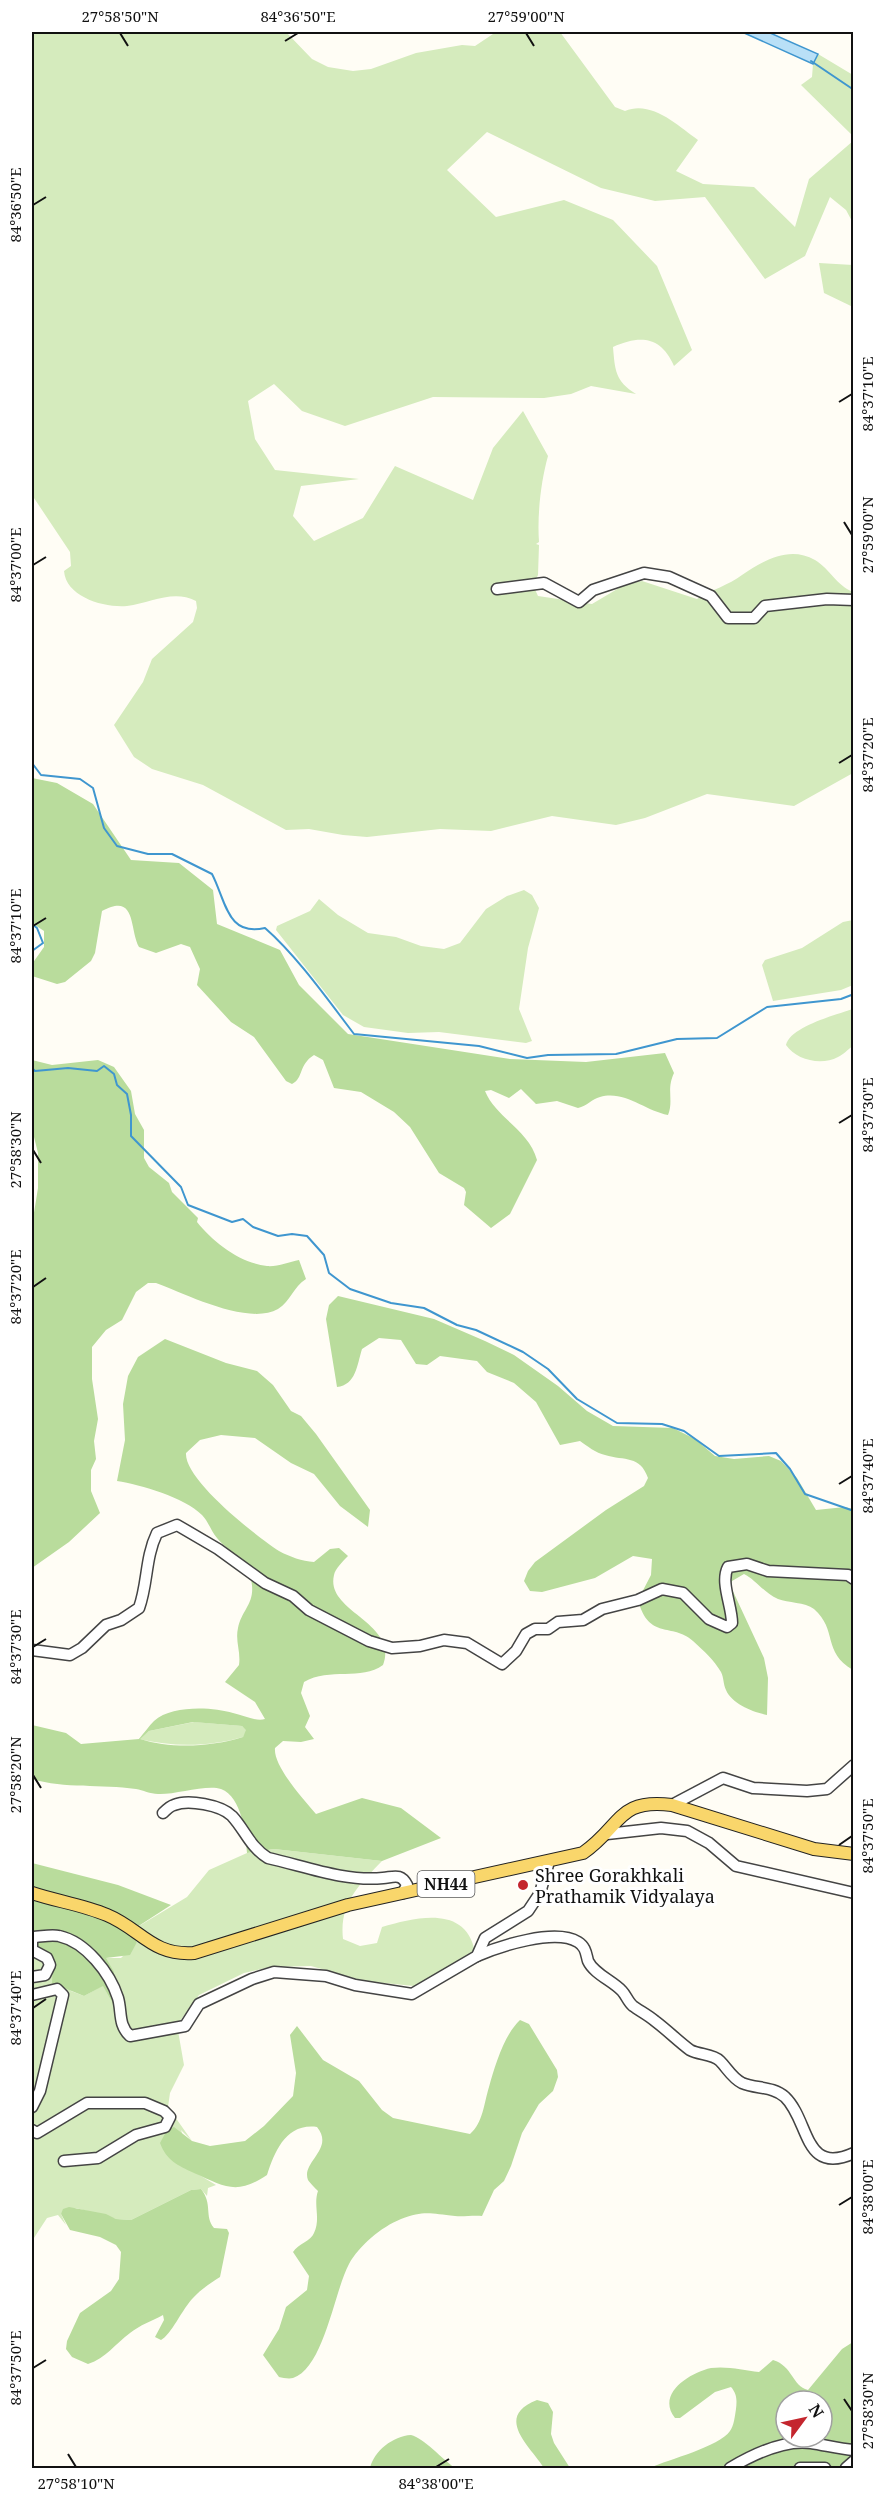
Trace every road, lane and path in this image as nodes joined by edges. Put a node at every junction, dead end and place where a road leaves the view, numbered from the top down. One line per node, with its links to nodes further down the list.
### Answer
1 (497, 589): 2 (street)
2 (854, 600)
3 (854, 1579): 4 (street)
4 (32, 1650)
5 (854, 1765): 6 (street)
6 (672, 1805): 8 (main road, NH44); 9 (main road, NH44)
7 (163, 1813): 12 (street)
8 (607, 1834): 10 (main road, NH44); 13 (street)
9 (854, 1854)
10 (546, 1862): 12 (main road, NH44); 16 (street)
11 (32, 1893): 12 (main road, NH44)
12 (403, 1893)
13 (854, 1893)
14 (32, 1937): 16 (street)
15 (32, 1942): 17 (street)
16 (477, 1956): 21 (street)
17 (32, 1977)
18 (32, 1995): 19 (street)
19 (32, 2107)
20 (32, 2130): 22 (street)
21 (854, 2153)
22 (64, 2160)
23 (854, 2450): 25 (street)
24 (854, 2461): 28 (street)
25 (730, 2469)
26 (800, 2469): 27 (street)
27 (825, 2469)
28 (846, 2469)

